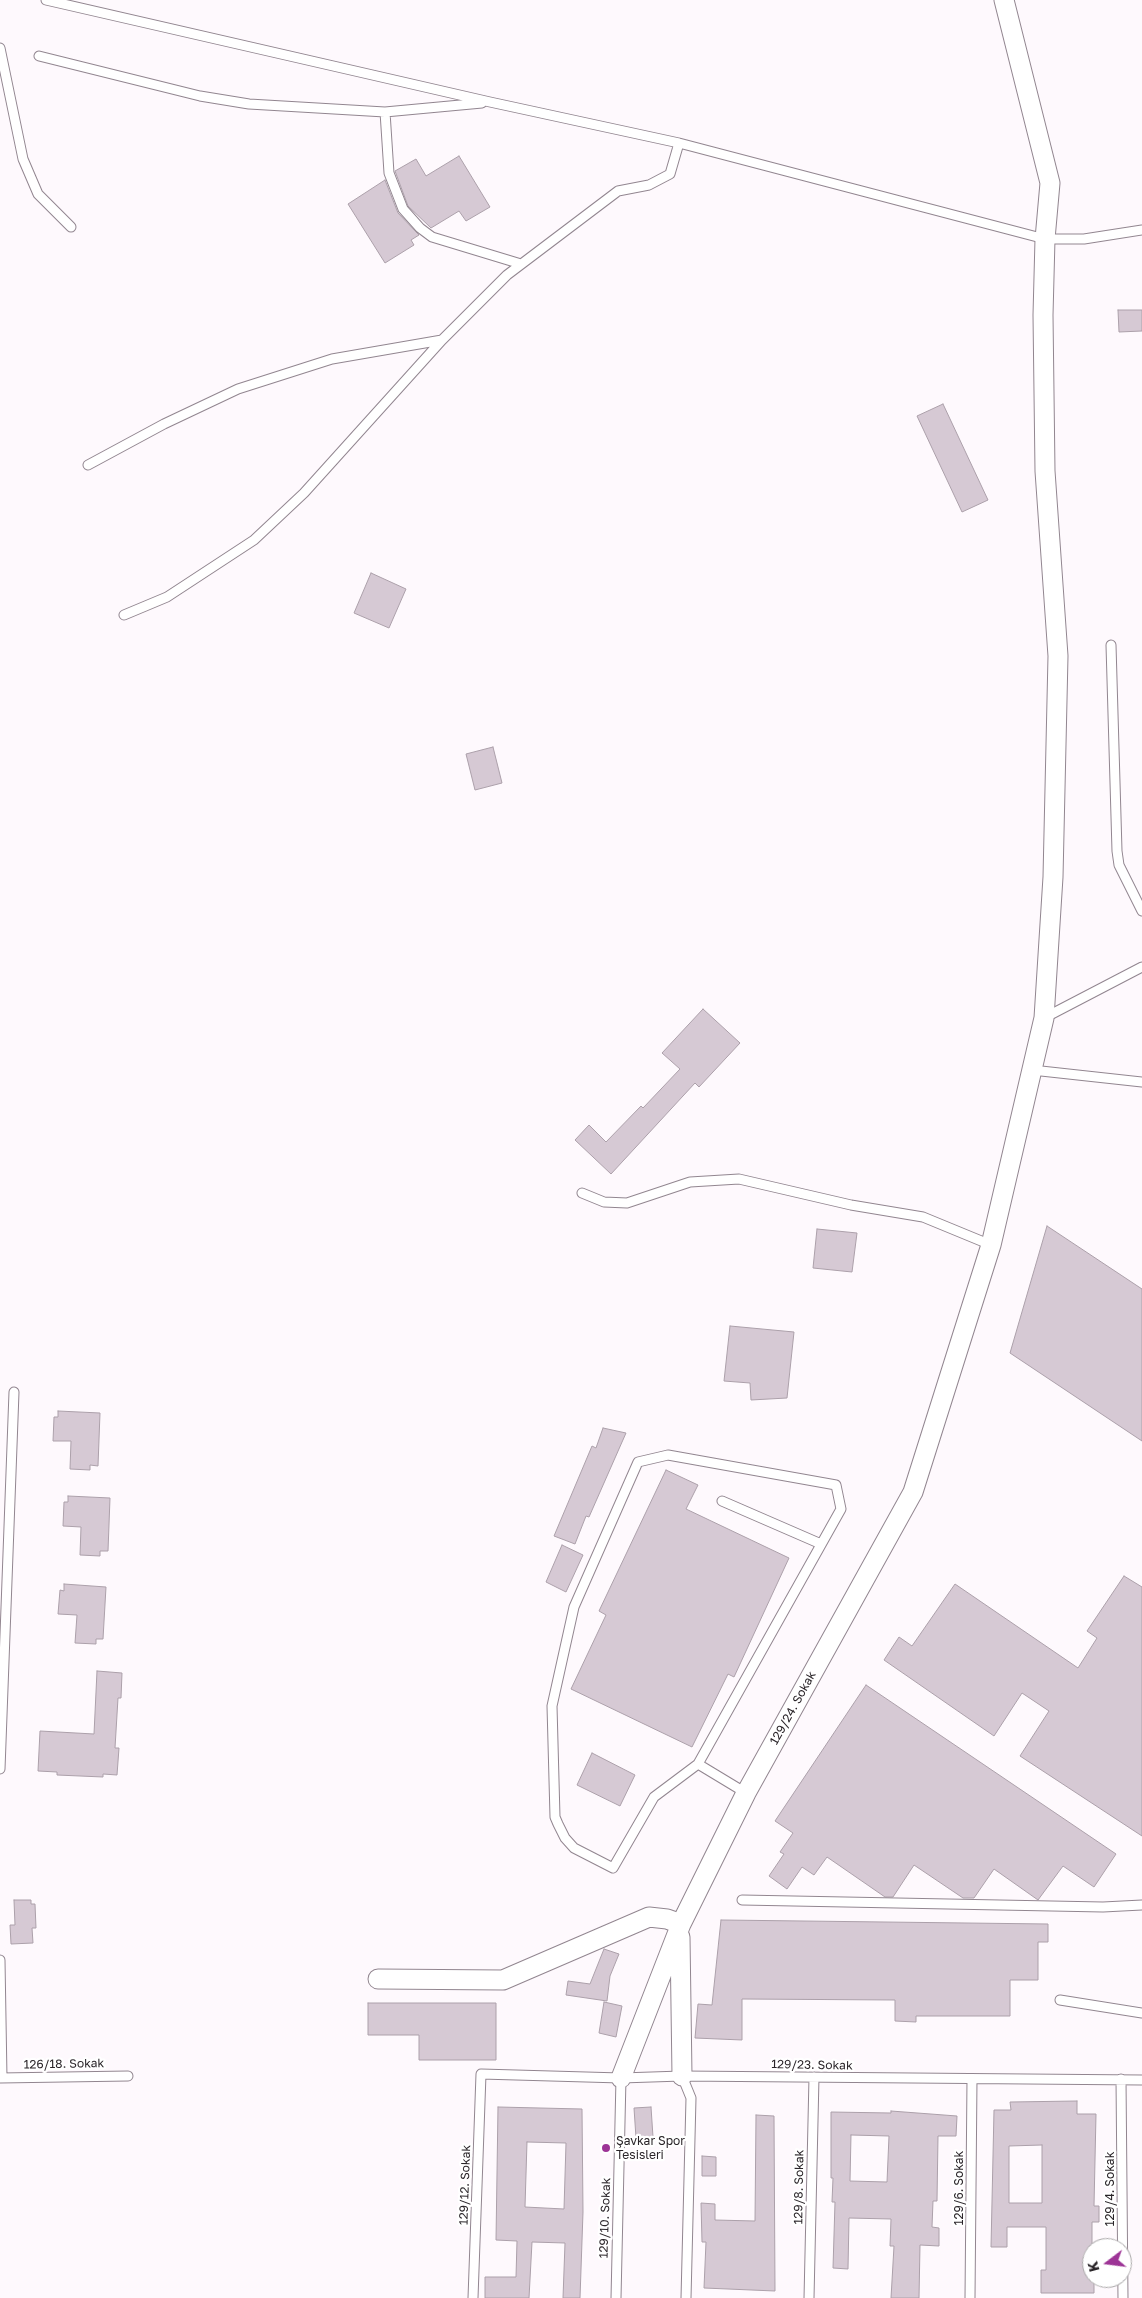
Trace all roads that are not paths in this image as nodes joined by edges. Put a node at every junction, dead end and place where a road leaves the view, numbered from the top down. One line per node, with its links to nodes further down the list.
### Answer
1 (46, 0): 5 (lane)
2 (1004, 0): 10 (street, 129/24. Sokak)
3 (0, 48): 8 (lane)
4 (39, 56): 6 (lane)
5 (490, 102): 6 (lane); 7 (lane)
6 (386, 112): 11 (lane)
7 (679, 143): 10 (lane); 11 (lane)
8 (71, 227)
9 (1142, 230): 10 (lane)
10 (1044, 239): 19 (street, 129/24. Sokak)
11 (521, 264): 12 (lane)
12 (442, 340): 13 (lane); 14 (lane)
13 (88, 465)
14 (124, 616)
15 (1111, 645): 16 (lane)
16 (1138, 895): 17 (lane)
17 (1142, 911)
18 (1142, 967): 19 (lane)
19 (1044, 1018): 20 (street, 129/24. Sokak)
20 (1032, 1070): 21 (lane); 23 (street, 129/24. Sokak)
21 (1142, 1082)
22 (582, 1193): 23 (lane)
23 (991, 1245): 29 (street, 129/24. Sokak)
24 (14, 1392): 28 (lane)
25 (722, 1501): 26 (lane)
26 (821, 1544): 27 (lane); 27 (lane)
27 (698, 1764): 29 (lane)
28 (0, 1770)
29 (746, 1793): 32 (street, 129/24. Sokak)
30 (742, 1900): 31 (lane)
31 (1142, 1905)
32 (680, 1925): 34 (street); 39 (street, 129/24. Sokak); 42 (street, 129/24. Sokak)
33 (0, 1960): 41 (lane)
34 (378, 1979)
35 (1060, 2000): 36 (lane)
36 (1142, 2013)
37 (481, 2074): 42 (lane, 129/23. Sokak); 46 (lane, 129/12. Sokak)
38 (128, 2076): 41 (lane, 126/18. Sokak)
39 (682, 2076): 40 (lane, 129/23. Sokak); 42 (lane, 129/23. Sokak); 48 (lane)
40 (814, 2077): 43 (lane, 129/23. Sokak); 49 (lane, 129/8. Sokak)
41 (1, 2078)
42 (621, 2078): 47 (lane, 129/10. Sokak)
43 (972, 2079): 44 (lane, 129/23. Sokak); 50 (lane, 129/6. Sokak)
44 (1121, 2079): 45 (lane, 129/23. Sokak); 51 (lane, 129/4. Sokak)
45 (1142, 2080)
46 (473, 2298)
47 (616, 2298)
48 (686, 2298)
49 (809, 2298)
50 (970, 2298)
51 (1123, 2298)

